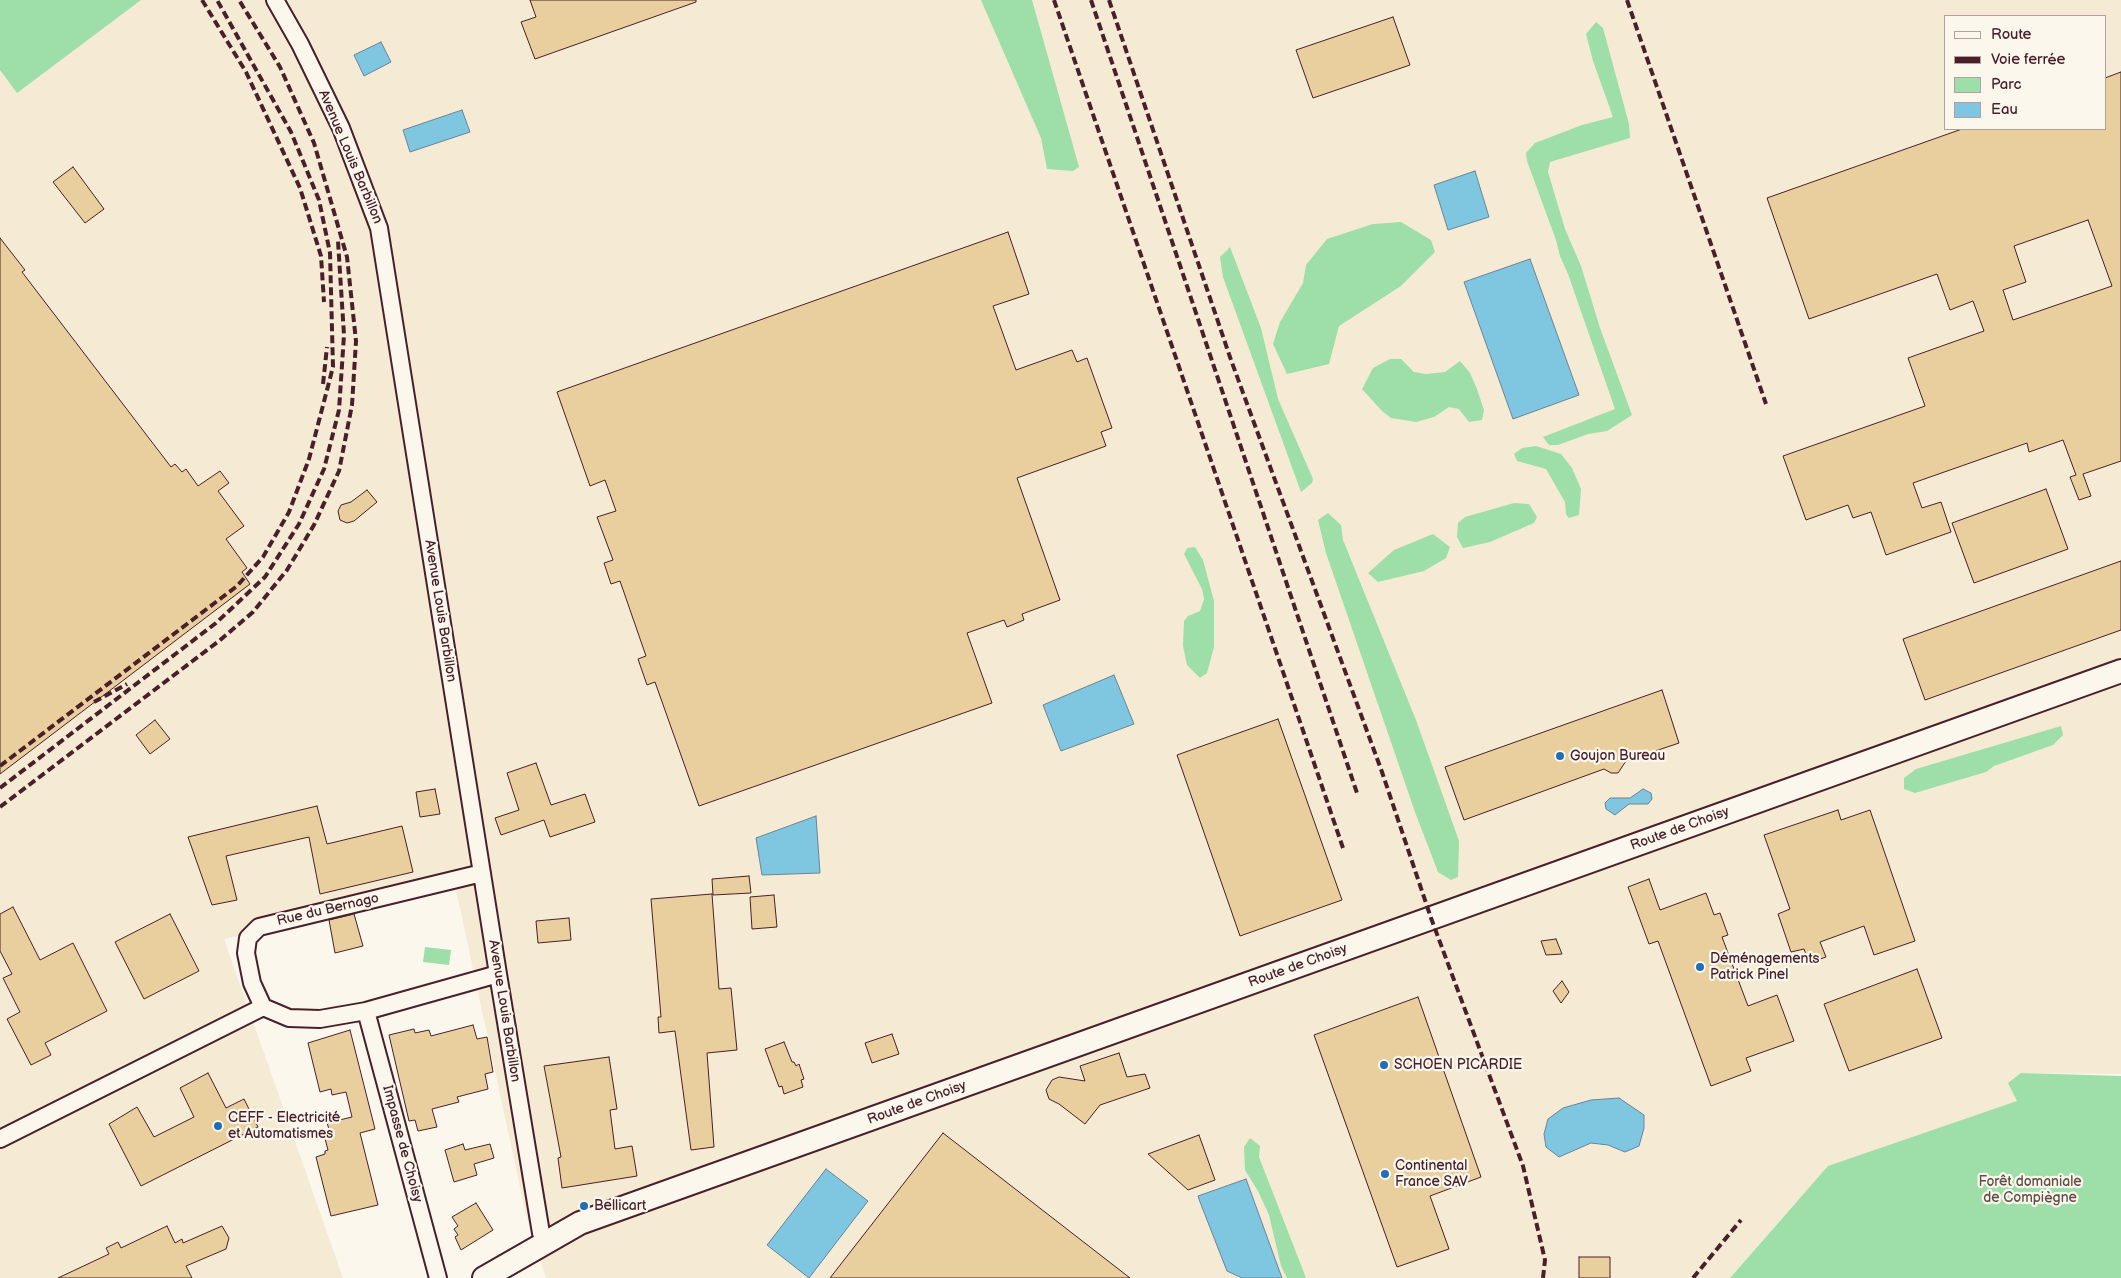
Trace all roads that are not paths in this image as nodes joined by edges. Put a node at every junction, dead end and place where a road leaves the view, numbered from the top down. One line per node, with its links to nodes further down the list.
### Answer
1 (275, 0): 3 (street, Avenue Louis Barbillon)
2 (2121, 671): 8 (street, Route de Choisy)
3 (482, 874): 4 (street, Avenue Louis Barbillon); 5 (street, Rue du Bernago)
4 (498, 974): 6 (street); 8 (street, Avenue Louis Barbillon)
5 (263, 1007): 6 (street); 7 (street)
6 (366, 1010): 9 (street, Impasse de Choisy)
7 (0, 1139)
8 (545, 1241): 10 (street, Route de Choisy)
9 (438, 1278)
10 (484, 1278)

